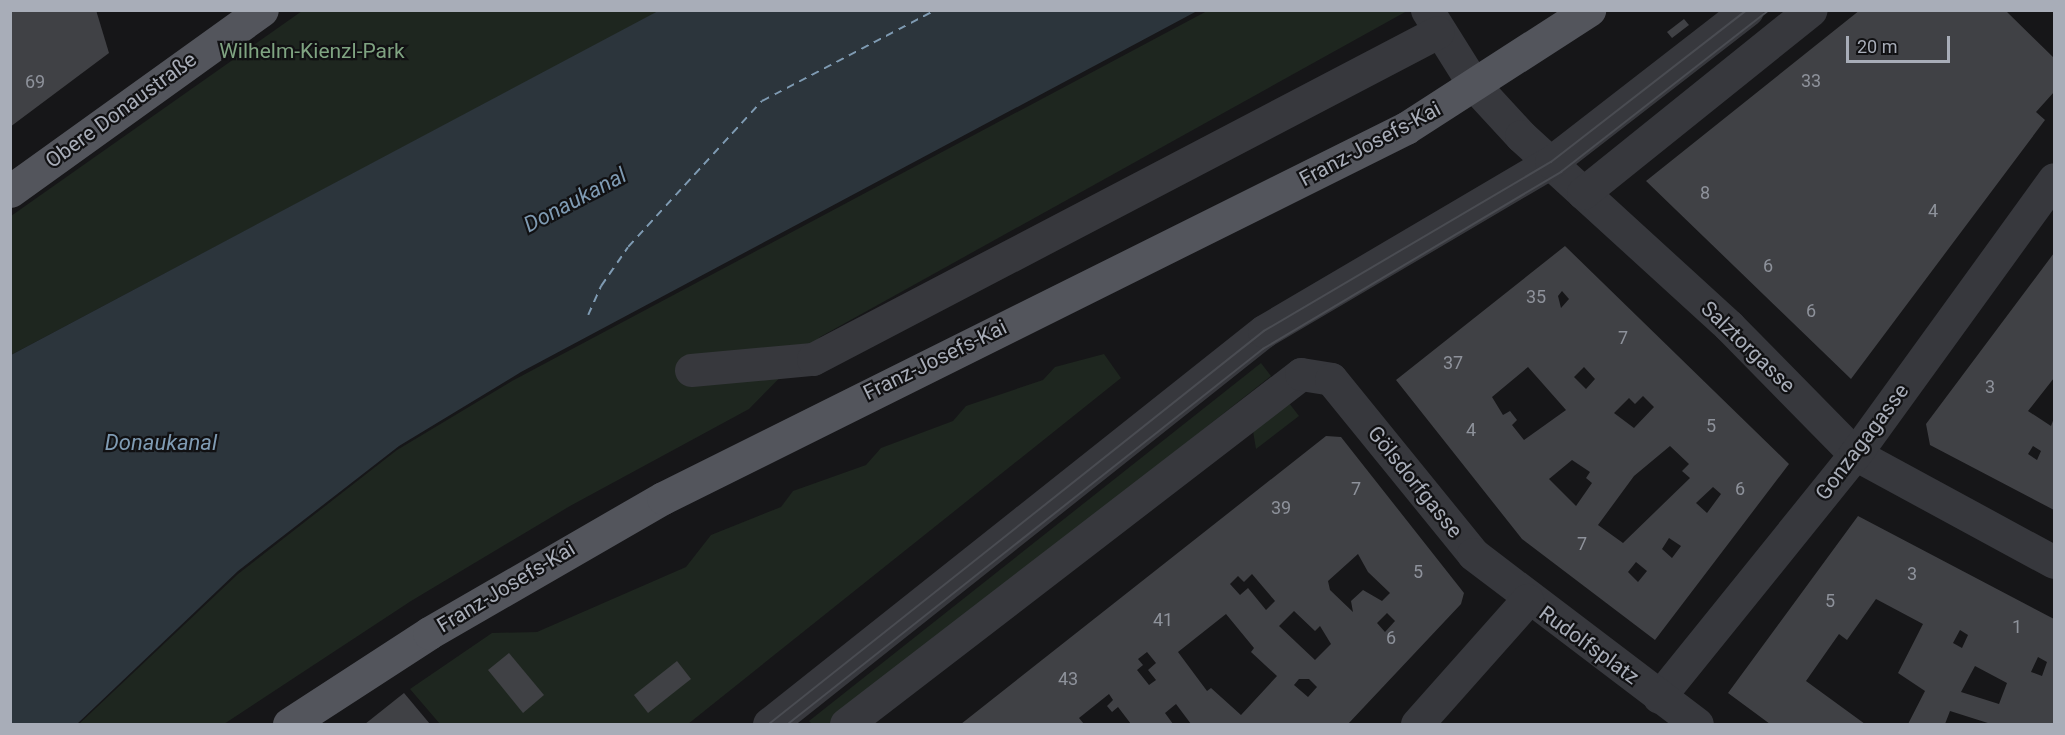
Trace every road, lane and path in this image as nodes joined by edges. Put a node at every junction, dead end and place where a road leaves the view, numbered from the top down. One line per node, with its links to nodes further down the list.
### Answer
1 (262, 10): 9 (main road, Obere Donaustraße)
2 (1589, 10): 6 (main road, Franz-Josefs-Kai)
3 (1747, 10): 7 (street)
4 (1811, 10): 10 (street)
5 (1432, 21): 6 (street, Salztorgasse); 11 (street)
6 (1474, 85): 7 (street, Salztorgasse); 16 (main road, Franz-Josefs-Kai)
7 (1551, 162): 10 (street, Salztorgasse); 17 (street)
8 (2055, 179): 12 (street, Gonzagagasse)
9 (10, 191)
10 (1583, 193): 12 (street, Salztorgasse)
11 (691, 370)
12 (1855, 454): 13 (street, Salztorgasse); 15 (street, Gonzagagasse)
13 (2055, 562)
14 (1527, 600): 15 (street, Rudolfsplatz); 18 (street, Gölsdorfgasse); 19 (street, Rudolfsplatz)
15 (1659, 697): 20 (street, Rudolfsplatz)
16 (289, 724)
17 (769, 724)
18 (846, 724)
19 (1417, 724)
20 (1697, 724)

